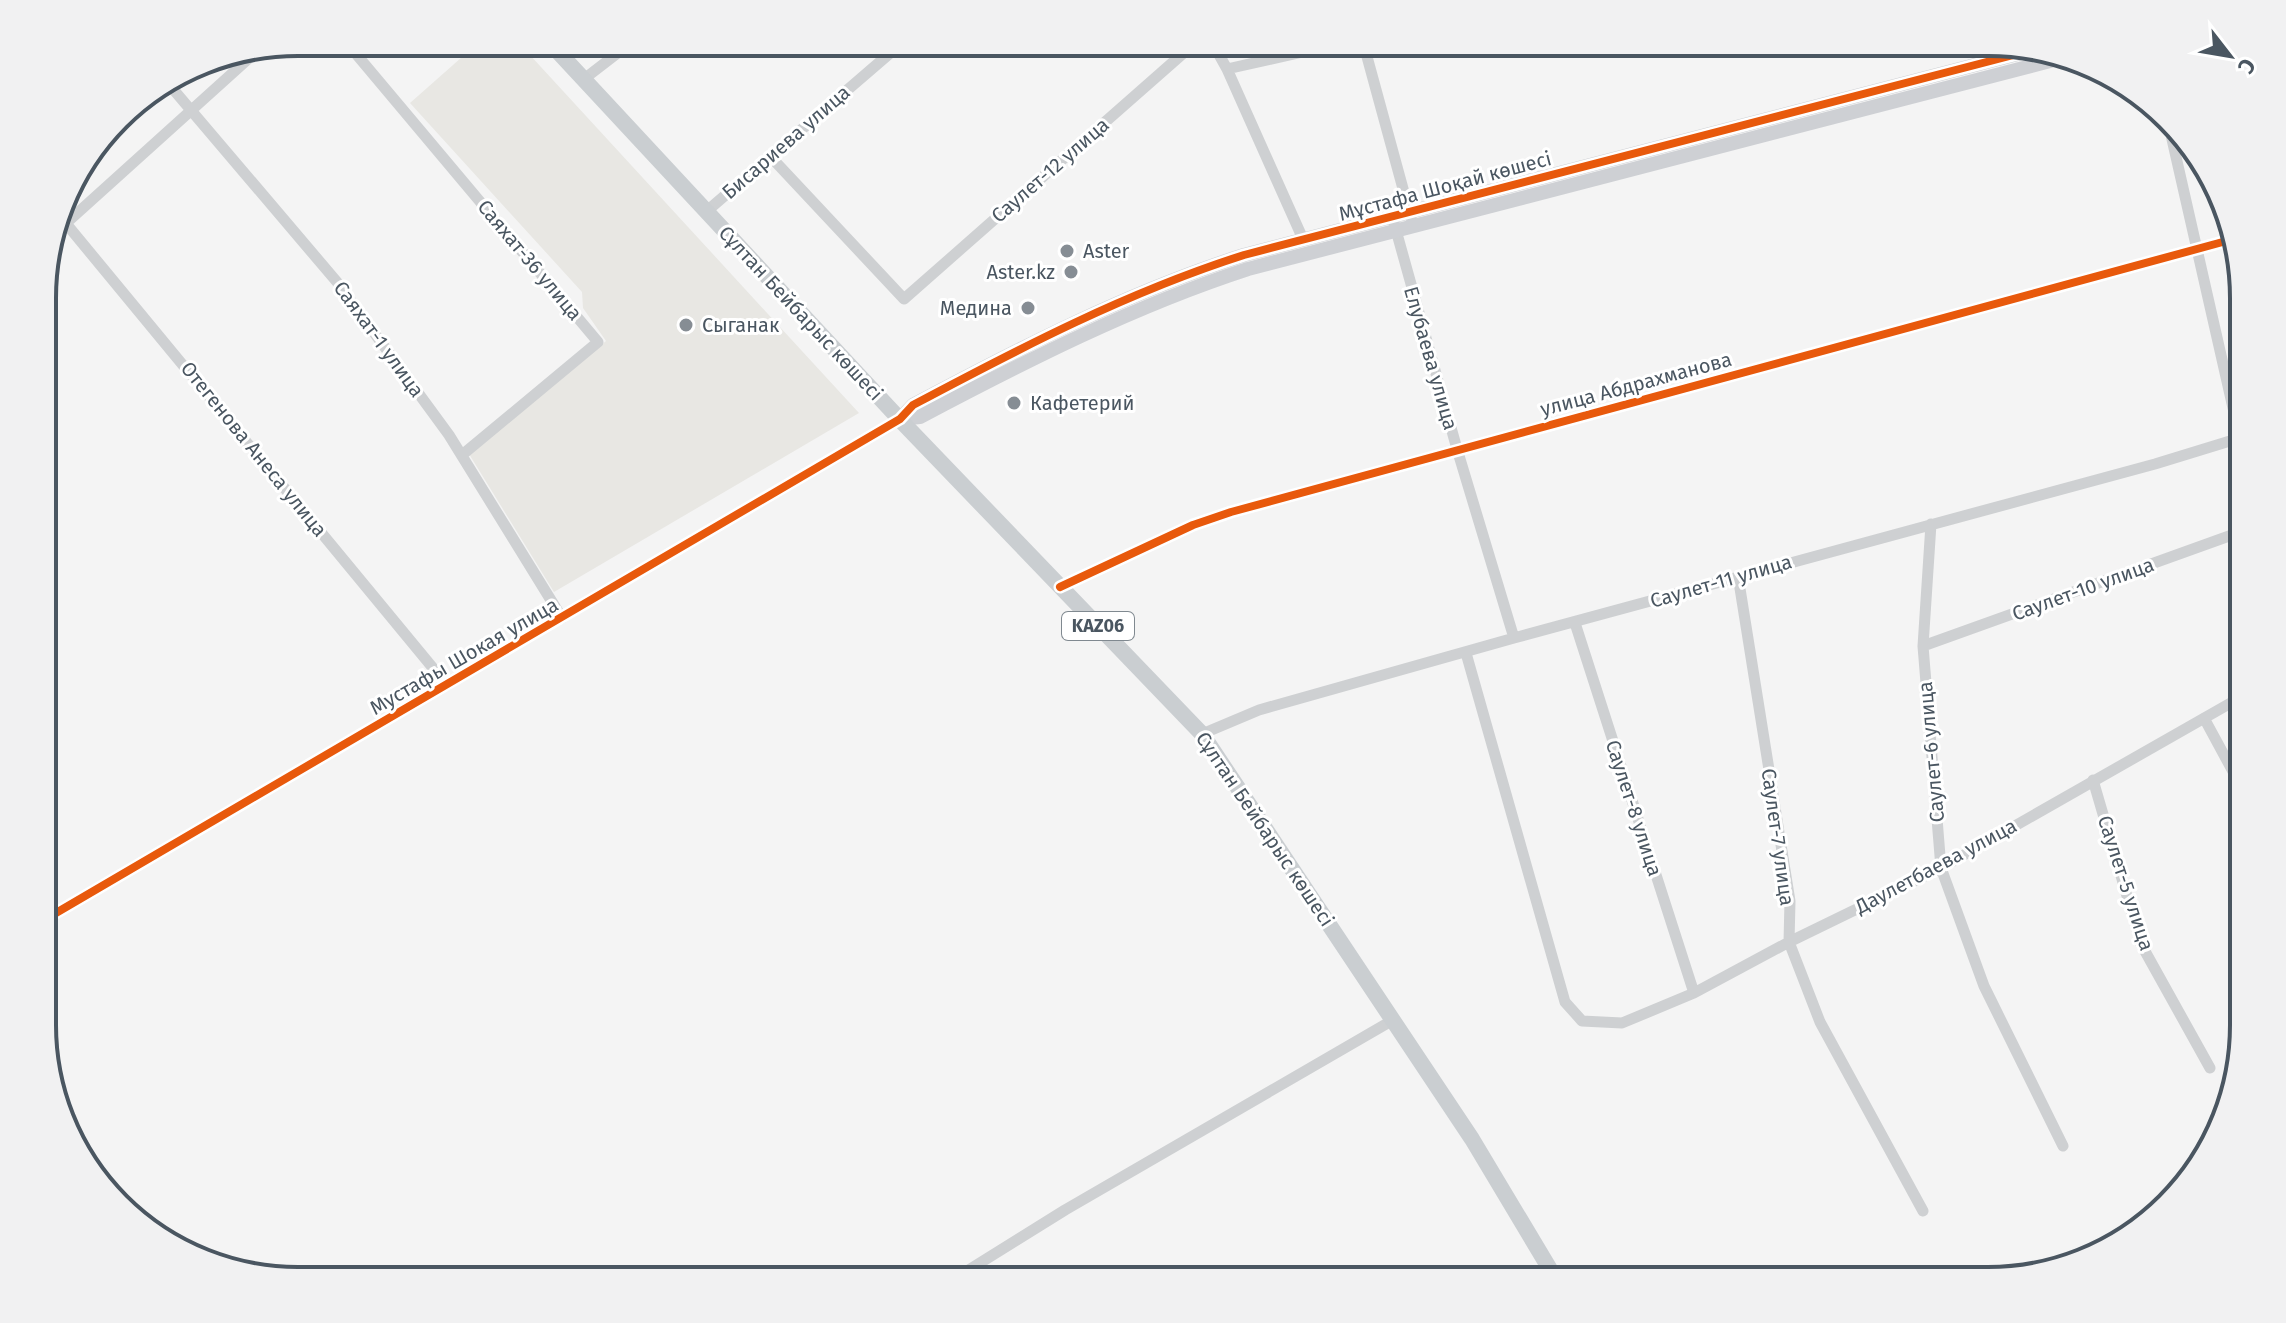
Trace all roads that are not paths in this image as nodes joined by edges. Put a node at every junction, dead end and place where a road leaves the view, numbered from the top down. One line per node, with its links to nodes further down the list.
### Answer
1 (358, 56): 30 (street, Саяхат-36 улица)
2 (562, 56): 13 (main road, Сұлтан Бейбарыс көшесі / KAZ06)
3 (613, 56): 13 (street)
4 (887, 56): 17 (street, Бисариева улица)
5 (1180, 56): 17 (street, Саулет-12 улица)
6 (1220, 56): 12 (street)
7 (1285, 56): 12 (street)
8 (1367, 56): 20 (street)
9 (2006, 57): 20 (street, Мұстафа Шоқай көшесі)
10 (244, 62): 15 (street)
11 (2043, 63): 20 (street, Мұстафа Шоқай көшесі)
12 (1227, 69): 23 (street)
13 (584, 79): 19 (main road, Сұлтан Бейбарыс көшесі / KAZ06)
14 (174, 90): 15 (street, Саяхат-1 улица)
15 (191, 110): 18 (street); 30 (street, Саяхат-1 улица)
16 (2173, 143): 25 (street)
17 (770, 156): 19 (street, Бисариева улица)
18 (73, 211)
19 (707, 211): 27 (main road, Сұлтан Бейбарыс көшесі / KAZ06)
20 (1412, 219): 21 (street, Мұстафа Шоқай көшесі)
21 (1394, 224): 23 (street, Мұстафа Шоқай көшесі); 27 (street, Мұстафа Шоқай көшесі); 29 (street, Елубаева улица)
22 (68, 225): 40 (street, Отегенова Анеса улица)
23 (1303, 239): 27 (street, Мұстафа Шоқай көшесі)
24 (2223, 242): 25 (street, улица Абдрахманова)
25 (2197, 249): 26 (street); 29 (street, улица Абдрахманова)
26 (2229, 386)
27 (900, 419): 34 (main road, Сұлтан Бейбарыс көшесі / KAZ06); 35 (street, Мустафы Шокая улица)
28 (2229, 442): 31 (street, Саулет-11 улица)
29 (1457, 449): 34 (street, улица Абдрахманова); 37 (street, Елубаева улица)
30 (462, 455): 35 (street, Саяхат-1 улица)
31 (1931, 524): 33 (street, Саулет-11 улица); 38 (street, Саулет-6 улица)
32 (2229, 536): 38 (street, Саулет-10 улица)
33 (1738, 576): 36 (street, Саулет-11 улица); 48 (street, Саулет-7 улица)
34 (1060, 587): 43 (main road, Сұлтан Бейбарыс көшесі / KAZ06)
35 (562, 618): 40 (street, Мустафы Шокая улица)
36 (1575, 623): 37 (street, Саулет-11 улица); 49 (street, Саулет-8 улица)
37 (1514, 638): 39 (street, Саулет-11 улица)
38 (1923, 646): 46 (street, Саулет-6 улица)
39 (1466, 653): 43 (street, Саулет-11 улица); 49 (street, Даулетбаева улица)
40 (447, 685): 47 (street, Мустафы Шокая улица)
41 (2229, 704): 42 (street, Даулетбаева улица)
42 (2204, 718): 44 (street); 45 (street, Даулетбаева улица)
43 (1202, 734): 50 (main road, Сұлтан Бейбарыс көшесі / KAZ06)
44 (2229, 764)
45 (2093, 780): 46 (street, Даулетбаева улица); 51 (street, Саулет-5 улица)
46 (1941, 868): 48 (street, Даулетбаева улица); 52 (street, Саулет-6 улица)
47 (57, 913)
48 (1789, 942): 49 (street, Даулетбаева улица); 53 (street, Саулет-7 улица)
49 (1694, 993)
50 (1393, 1020): 54 (main road, Сұлтан Бейбарыс көшесі / KAZ06); 55 (street)
51 (2210, 1068)
52 (2063, 1146)
53 (1923, 1211)
54 (1548, 1266)
55 (974, 1267)

